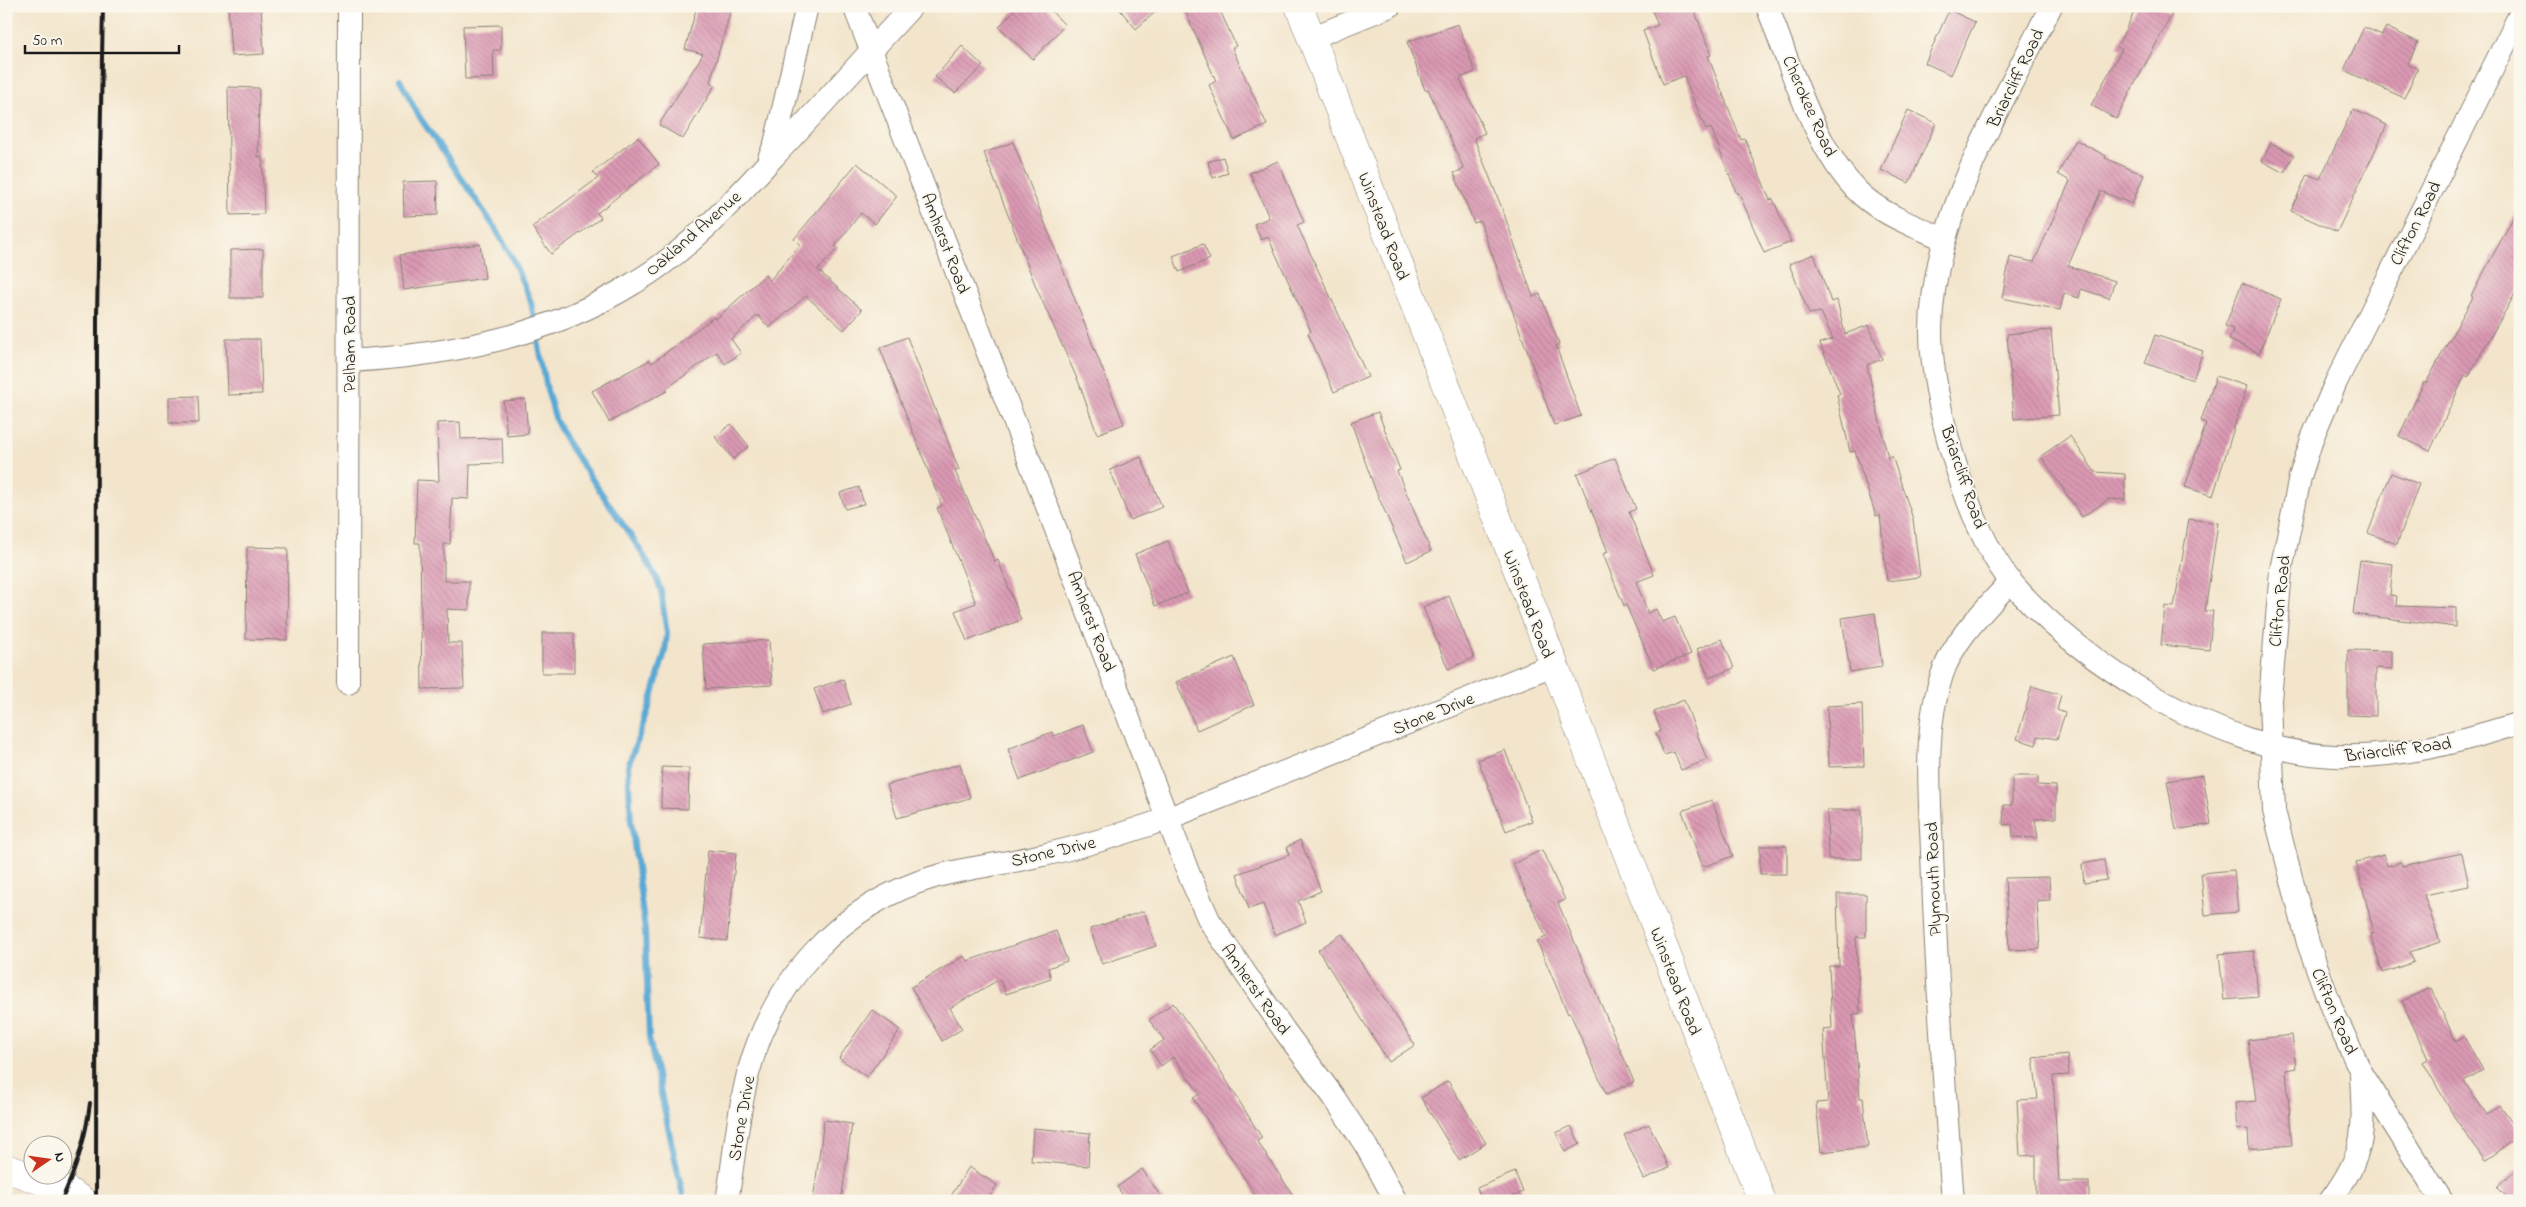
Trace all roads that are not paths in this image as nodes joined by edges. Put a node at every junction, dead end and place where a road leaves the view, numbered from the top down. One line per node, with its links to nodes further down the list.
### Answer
1 (349, 6): 14 (street, Pelham Road)
2 (807, 6): 12 (street)
3 (854, 6): 11 (street, Amherst Road)
4 (912, 6): 11 (street, Oakland Avenue)
5 (1299, 6): 10 (street, Winstead Road)
6 (1390, 6): 10 (street)
7 (1767, 6): 13 (street, Cherokee Road)
8 (2051, 6): 13 (street, Briarcliff Road)
9 (2520, 14): 19 (street, Clifton Road)
10 (1312, 38): 16 (street, Winstead Road)
11 (871, 51): 12 (street, Oakland Avenue); 20 (street, Amherst Road)
12 (765, 167): 14 (street, Oakland Avenue)
13 (1944, 239): 15 (street, Briarcliff Road)
14 (349, 361): 17 (street, Pelham Road)
15 (2011, 581): 19 (street, Briarcliff Road); 27 (street, Plymouth Road)
16 (1553, 665): 20 (street, Stone Drive); 26 (street, Winstead Road)
17 (348, 682)
18 (2520, 723): 19 (street, Briarcliff Road)
19 (2271, 747): 21 (street, Clifton Road)
20 (1169, 818): 24 (street, Stone Drive); 25 (street, Amherst Road)
21 (2361, 1072): 28 (street); 29 (street, Clifton Road)
22 (6, 1168): 23 (street)
23 (83, 1201)
24 (726, 1201)
25 (1396, 1201)
26 (1762, 1201)
27 (1953, 1201)
28 (2330, 1201)
29 (2442, 1201)

